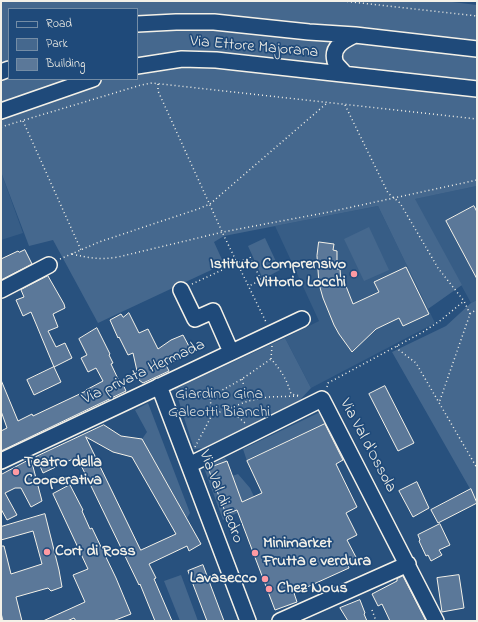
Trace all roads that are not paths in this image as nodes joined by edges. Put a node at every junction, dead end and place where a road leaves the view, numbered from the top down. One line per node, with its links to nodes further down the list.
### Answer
1 (138, 24): 2 (street, Via Ettore Majorana)
2 (355, 34): 3 (street, Via Ettore Majorana); 5 (street, Via Ettore Majorana)
3 (477, 49)
4 (138, 66): 5 (street, Via Ettore Majorana)
5 (345, 74): 7 (street, Via Ettore Majorana)
6 (89, 80): 8 (street)
7 (477, 89)
8 (1, 111)
9 (48, 265): 10 (street)
10 (1, 290)
11 (188, 290): 13 (street)
12 (302, 319): 13 (street, Via privata Hermada)
13 (232, 352): 14 (street, Via privata Hermada)
14 (159, 386): 15 (street, Via Val di Ledro); 16 (street, Via privata Hermada)
15 (186, 459): 17 (street, Via Val d'Ossola); 18 (street, Via Val di Ledro)
16 (1, 461)
17 (408, 564): 19 (street); 20 (street, Via Val d'Ossola)
18 (248, 621)
19 (280, 621)
20 (436, 621)

